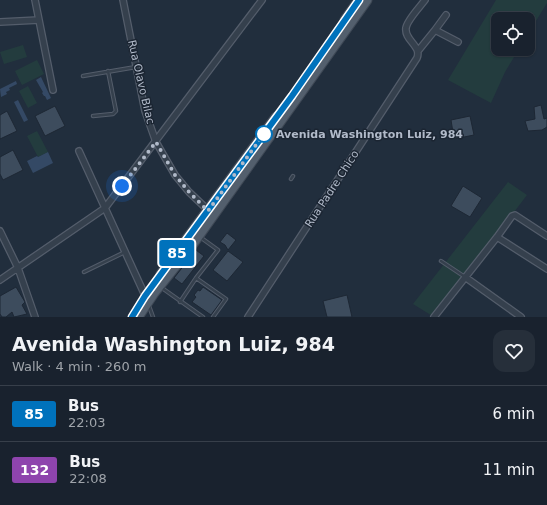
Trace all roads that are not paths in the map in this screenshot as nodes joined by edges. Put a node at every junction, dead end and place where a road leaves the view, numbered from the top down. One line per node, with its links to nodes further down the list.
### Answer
1 (35, 0): 7 (street)
2 (123, 0): 12 (street, Rua Olavo Bilac)
3 (262, 0): 17 (street)
4 (425, 0): 11 (street)
5 (364, 1): 22 (main road)
6 (446, 15): 9 (street, Rua Padre Chico)
7 (39, 20): 8 (street); 15 (street)
8 (0, 22)
9 (436, 30): 10 (street); 11 (street, Rua Padre Chico)
10 (458, 42)
11 (418, 51): 44 (street, Rua Padre Chico)
12 (136, 67): 13 (lane); 17 (street, Rua Olavo Bilac)
13 (108, 71): 14 (lane); 16 (lane)
14 (83, 76)
15 (53, 90)
16 (93, 116)
17 (156, 142): 21 (street); 22 (street, Rua Olavo Bilac)
18 (79, 152): 21 (street)
19 (292, 176): 20 (lane)
20 (291, 180)
21 (105, 208): 27 (street); 29 (street)
22 (210, 213): 24 (main road)
23 (0, 231): 29 (street)
24 (195, 234): 33 (lane); 35 (main road)
25 (547, 236): 26 (street)
26 (498, 237): 30 (street); 32 (street)
27 (125, 252): 31 (lane); 36 (street)
28 (441, 261): 32 (lane)
29 (18, 268): 34 (street); 38 (street)
30 (547, 269)
31 (84, 272)
32 (465, 277): 45 (street); 46 (street)
33 (196, 278): 37 (lane); 43 (lane)
34 (0, 280)
35 (157, 285): 36 (main road); 37 (lane)
36 (147, 299): 39 (main road); 40 (main road); 41 (lane)
37 (180, 302): 42 (lane)
38 (35, 317)
39 (132, 317)
40 (138, 317)
41 (153, 317)
42 (203, 317)
43 (213, 317)
44 (248, 317)
45 (434, 317)
46 (521, 317)

